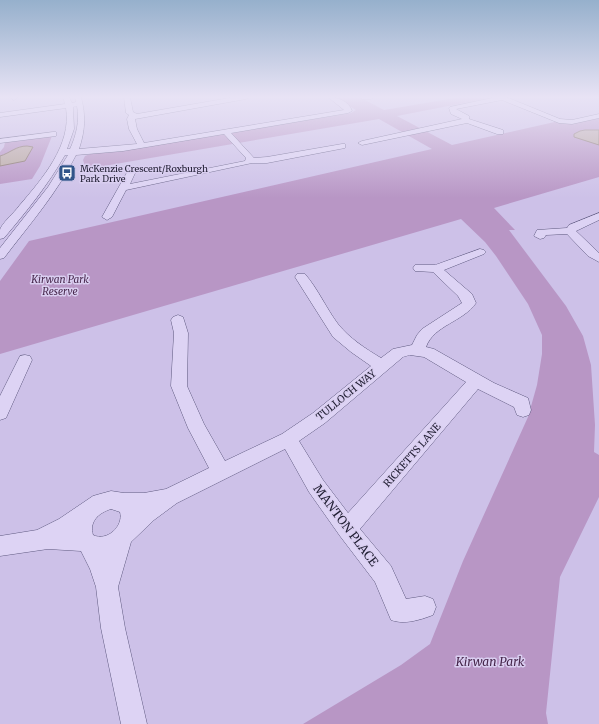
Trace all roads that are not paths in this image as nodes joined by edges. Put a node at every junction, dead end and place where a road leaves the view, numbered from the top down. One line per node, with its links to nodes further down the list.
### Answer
1 (70, 131): 13 (street)
2 (81, 131): 14 (street)
3 (134, 131): 11 (street)
4 (225, 131): 11 (street); 15 (street)
5 (419, 131): 10 (street)
6 (497, 131): 7 (street)
7 (500, 132)
8 (53, 134): 9 (street)
9 (0, 141)
10 (362, 143)
11 (141, 145): 14 (street)
12 (342, 146): 15 (street)
13 (62, 151): 14 (street); 21 (street)
14 (74, 151): 24 (street)
15 (250, 161): 17 (street)
16 (133, 169): 17 (street)
17 (123, 188): 19 (street)
18 (599, 216): 20 (street)
19 (107, 217)
20 (570, 231): 22 (street); 25 (street)
21 (0, 236)
22 (540, 236)
23 (480, 252): 27 (street)
24 (0, 256)
25 (599, 259): 28 (street)
26 (419, 268): 27 (street)
27 (436, 269): 31 (street)
28 (599, 270)
29 (300, 278): 33 (street)
30 (178, 320): 38 (street)
31 (418, 349): 33 (street, TULLOCH WAY); 34 (street)
32 (25, 360): 36 (street)
33 (382, 366): 37 (street, TULLOCH WAY)
34 (477, 380): 35 (street); 42 (street, RICKETTS LANE)
35 (523, 407)
36 (0, 413)
37 (288, 439): 38 (street, TULLOCH WAY); 42 (street, MANTON PLACE)
38 (221, 472): 39 (street, TULLOCH WAY)
39 (170, 497): 40 (street, TULLOCH WAY); 43 (street, TULLOCH WAY)
40 (124, 502): 41 (street); 43 (street)
41 (88, 512): 44 (street); 45 (street)
42 (347, 529): 48 (street, MANTON PLACE)
43 (124, 535): 45 (street); 47 (street)
44 (37, 540): 45 (street); 46 (street)
45 (86, 544): 47 (street)
46 (0, 546)
47 (107, 587): 49 (street)
48 (425, 607)
49 (134, 724)

